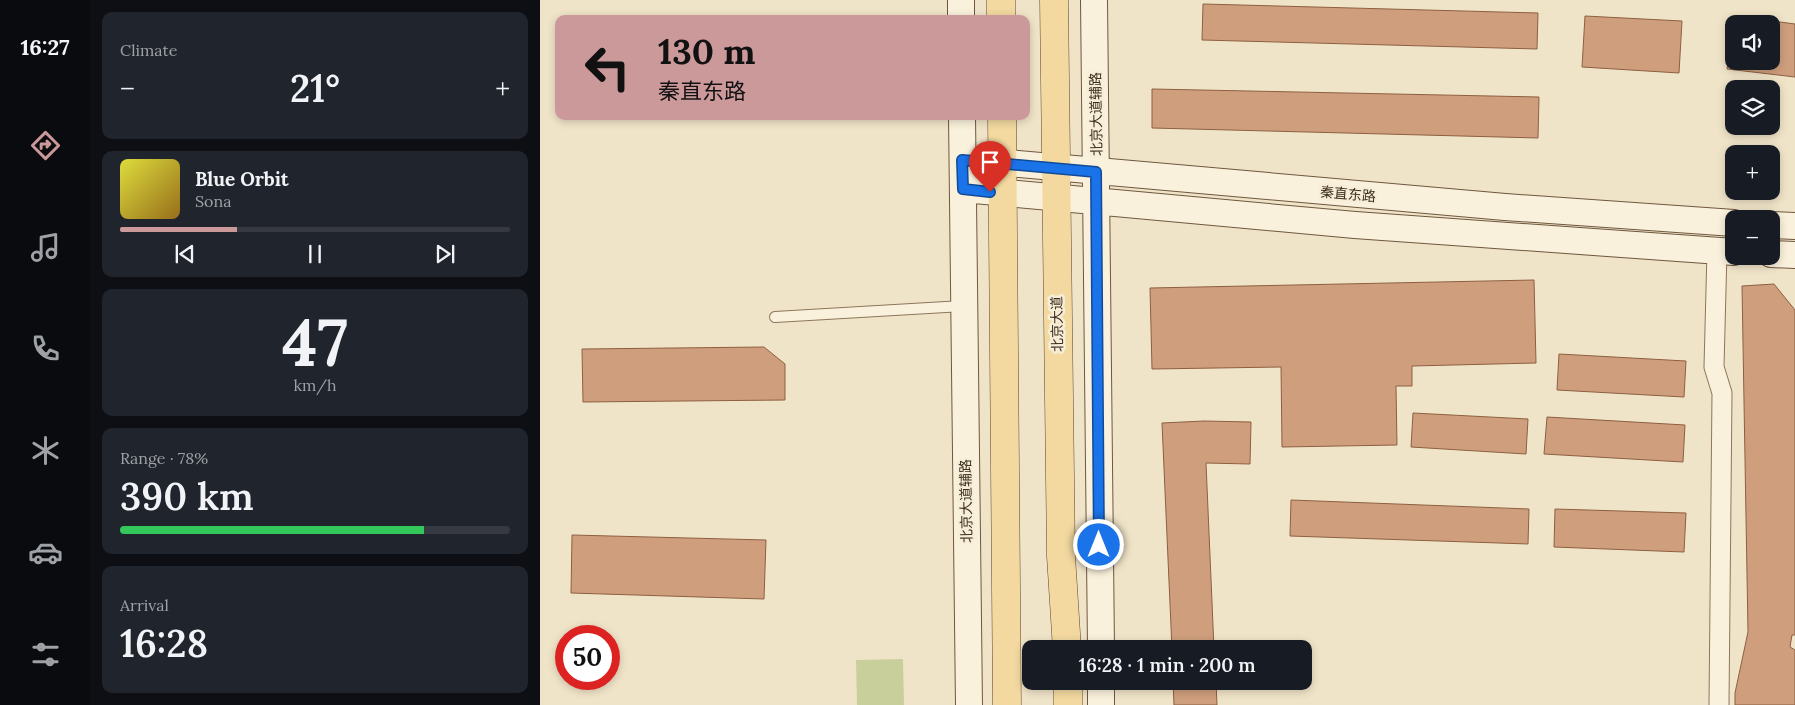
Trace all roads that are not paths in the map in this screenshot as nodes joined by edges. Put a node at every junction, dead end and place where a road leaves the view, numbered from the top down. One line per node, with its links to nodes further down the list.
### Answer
1 (961, 0): 5 (street)
2 (1001, 0): 6 (main road)
3 (1054, 0): 11 (main road, 北京大道)
4 (1094, 0): 12 (street, 北京大道辅路)
5 (961, 15)
6 (1001, 15)
7 (962, 120): 9 (street, 北京大道辅路)
8 (1002, 120): 10 (main road)
9 (962, 160): 10 (street, 秦直东路); 13 (street, 北京大道辅路)
10 (1003, 163): 11 (street, 秦直东路); 14 (main road)
11 (1056, 168): 12 (street, 秦直东路); 15 (main road, 北京大道)
12 (1096, 172): 16 (street, 北京大道辅路); 17 (street, 秦直东路)
13 (963, 189): 14 (street); 23 (street, 北京大道辅路)
14 (1003, 193): 15 (street); 30 (main road)
15 (1056, 198): 16 (street); 25 (main road, 北京大道)
16 (1097, 202): 20 (street); 26 (street, 北京大道辅路)
17 (1725, 223)
18 (1780, 225): 19 (street)
19 (1795, 226)
20 (1725, 251): 33 (street)
21 (1780, 254): 22 (street)
22 (1795, 255)
23 (964, 306): 24 (lane); 29 (street, 北京大道辅路)
24 (775, 317)
25 (1066, 640)
26 (1101, 640)
27 (1068, 690): 31 (main road)
28 (1101, 690): 32 (street)
29 (969, 705)
30 (1007, 705)
31 (1068, 705)
32 (1102, 705)
33 (1719, 705)

